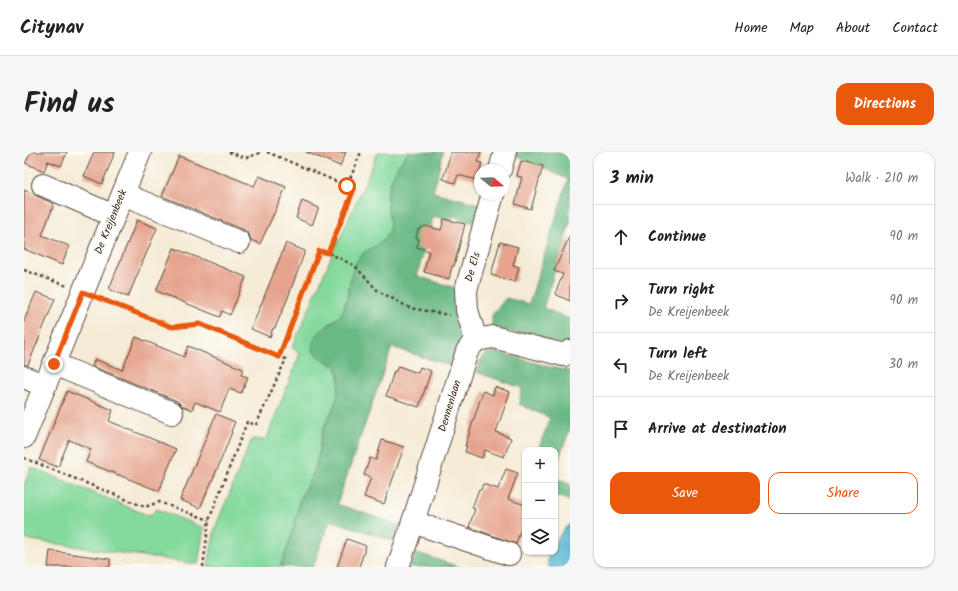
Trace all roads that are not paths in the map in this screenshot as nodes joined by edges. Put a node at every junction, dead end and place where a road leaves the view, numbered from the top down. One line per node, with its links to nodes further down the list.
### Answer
1 (140, 152): 5 (street, De Kreijenbeek)
2 (505, 152): 3 (street)
3 (502, 164)
4 (43, 185): 7 (street)
5 (123, 194): 7 (street, De Kreijenbeek); 8 (street)
6 (491, 200): 9 (street, De Els)
7 (114, 216): 11 (street, De Kreijenbeek)
8 (239, 242)
9 (476, 340): 10 (street); 16 (street, Dennenlaan)
10 (570, 351)
11 (54, 364): 13 (street, De Kreijenbeek); 14 (street)
12 (24, 377): 13 (street)
13 (45, 386): 15 (street, De Kreijenbeek)
14 (172, 413)
15 (24, 437)
16 (413, 522): 17 (street); 18 (street, Dennenlaan)
17 (509, 554)
18 (398, 567)

